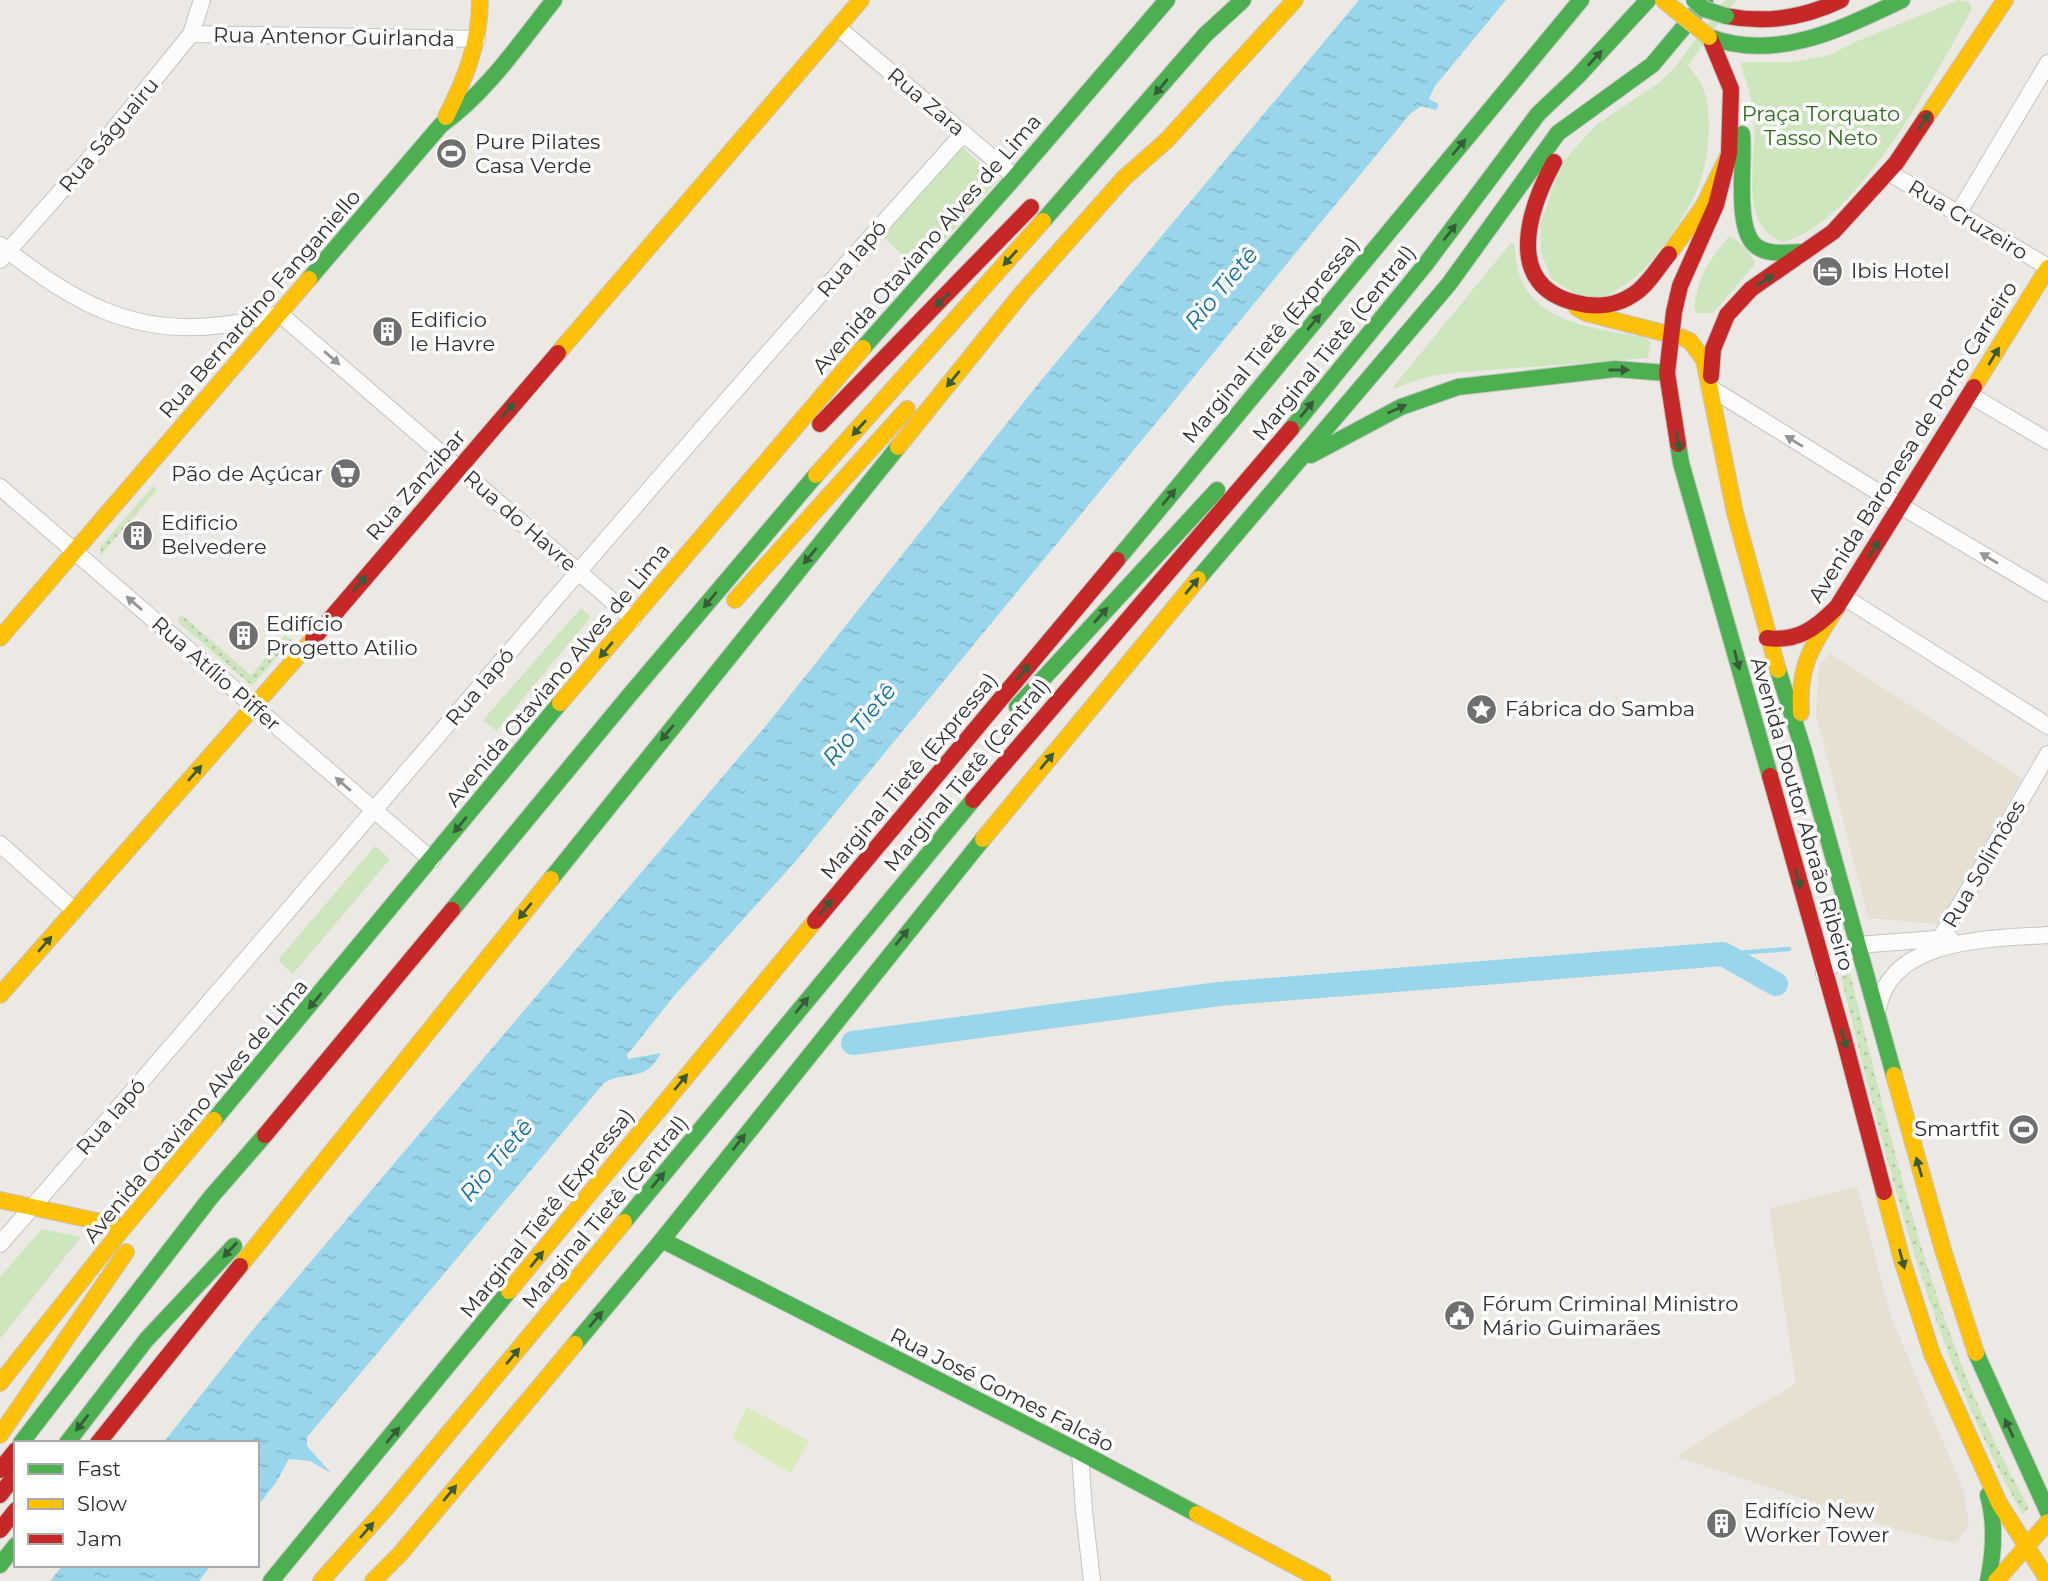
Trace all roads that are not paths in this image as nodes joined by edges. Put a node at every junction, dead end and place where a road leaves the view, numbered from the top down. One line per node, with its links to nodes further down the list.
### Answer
1 (202, 0): 18 (street, Rua Ságuairu)
2 (480, 0): 21 (main road)
3 (554, 0): 23 (main road, Rua Bernardino Fanganiello)
4 (861, 0): 17 (main road, Rua Zanzibar)
5 (1223, 0): 19 (main road)
6 (1243, 0): 19 (main road)
7 (1295, 0): 33 (main road)
8 (1581, 0): 66 (main road, Marginal Tietê (Expressa), one-way to 8)
9 (1647, 0): 48 (main road, Marginal Tietê (Central), one-way to 9)
10 (1663, 0): 20 (main road, bridge)
11 (1693, 0): 13 (main road, bridge)
12 (1707, 0): 26 (main road)
13 (1841, 0)
14 (1902, 0): 20 (main road)
15 (2005, 0): 31 (main road, one-way to 15)
16 (1163, 1): 32 (main road, Avenida Otaviano Alves de Lima)
17 (837, 27): 29 (street, Rua Zara); 50 (main road, Rua Zanzibar, one-way to 17)
18 (191, 34): 21 (street, Rua Antenor Guirlanda); 37 (street, Rua Ságuairu)
19 (1205, 35): 27 (main road, one-way to 27)
20 (1710, 38): 24 (main road, Avenida Doutor Abraão Ribeiro)
21 (477, 39): 23 (main road); 28 (main road)
22 (2048, 63): 36 (street)
23 (487, 82): 28 (main road, Rua Bernardino Fanganiello)
24 (1731, 89): 30 (main road, Avenida Doutor Abraão Ribeiro); 38 (main road)
25 (1189, 92): 33 (main road)
26 (1605, 96): 41 (main road); 49 (main road)
27 (1133, 120): 34 (main road); 64 (main road, one-way to 64)
28 (441, 125): 42 (main road, Rua Bernardino Fanganiello)
29 (964, 133): 32 (street, Rua Zara); 56 (street, Rua Iapó)
30 (1729, 154): 41 (main road); 43 (main road, Avenida Doutor Abraão Ribeiro)
31 (1888, 172): 36 (street, Rua Cruzeiro); 38 (main road)
32 (1015, 177): 52 (main road, Avenida Otaviano Alves de Lima)
33 (1124, 178): 40 (main road)
34 (1058, 179)
35 (1043, 194): 52 (main road, one-way to 52)
36 (1958, 214): 39 (street, Rua Cruzeiro)
37 (3, 252): 42 (street)
38 (1804, 253): 45 (main road, one-way to 38)
39 (2048, 268): 46 (main road, Avenida Baronesa de Porto Carreiro, one-way to 39)
40 (1022, 293): 59 (main road); 83 (main road, one-way to 83)
41 (1556, 297): 43 (main road)
42 (280, 314): 50 (street, Rua do Havre, one-way to 50); 54 (main road, Rua Bernardino Fanganiello)
43 (1671, 334): 44 (main road, Avenida Doutor Abraão Ribeiro); 45 (main road)
44 (1667, 373): 49 (main road, one-way to 44); 55 (main road, Avenida Doutor Abraão Ribeiro, one-way to 55)
45 (1709, 387): 53 (street, one-way to 45); 61 (main road, Avenida Doutor Abraão Ribeiro)
46 (1970, 395): 47 (street); 53 (main road, Avenida Baronesa de Porto Carreiro)
47 (2048, 441)
48 (1264, 462): 66 (main road, one-way to 48); 114 (main road, Marginal Tietê (Central), one-way to 48)
49 (1293, 465): 88 (main road, one-way to 49)
50 (458, 468): 56 (street, Rua do Havre); 65 (main road, Rua Zanzibar, one-way to 50)
51 (0, 486): 54 (street, Rua Atílio Piffer)
52 (729, 505): 60 (main road, Avenida Otaviano Alves de Lima)
53 (1901, 506): 57 (street, one-way to 53); 58 (main road, Avenida Baronesa de Porto Carreiro, one-way to 53)
54 (75, 551): 62 (main road, Rua Bernardino Fanganiello); 65 (street, Rua Atílio Piffer, one-way to 54)
55 (1711, 568): 61 (main road); 78 (main road, Avenida Doutor Abraão Ribeiro, one-way to 78)
56 (579, 572): 60 (street, Rua do Havre); 70 (street, Rua Iapó)
57 (2048, 593)
58 (1840, 602): 61 (main road, Avenida Baronesa de Porto Carreiro); 67 (street); 68 (main road)
59 (726, 610)
60 (633, 618): 72 (main road, Avenida Otaviano Alves de Lima, one-way to 72)
61 (1755, 634): 68 (main road, Avenida Doutor Abraão Ribeiro)
62 (0, 638)
63 (670, 673): 64 (main road)
64 (628, 697): 81 (main road)
65 (254, 707): 70 (street, Rua Atílio Piffer, one-way to 65); 73 (main road, Rua Zanzibar, one-way to 65)
66 (980, 725): 113 (main road, Marginal Tietê (Expressa), one-way to 66)
67 (2048, 726)
68 (1804, 752): 77 (main road, Avenida Doutor Abraão Ribeiro)
69 (2048, 754): 75 (street, Rua Solimões)
70 (375, 812): 72 (street, Rua Atílio Piffer); 85 (street, Rua Iapó)
71 (0, 844): 73 (street)
72 (432, 860): 82 (main road, Avenida Otaviano Alves de Lima, one-way to 82)
73 (74, 910): 79 (main road, Rua Zanzibar, one-way to 73)
74 (2048, 935): 76 (street)
75 (1941, 937): 76 (street); 77 (street)
76 (1980, 940): 80 (street)
77 (1857, 945): 78 (street); 80 (main road, Avenida Doutor Abraão Ribeiro)
78 (1825, 974): 99 (main road, Avenida Doutor Abraão Ribeiro, one-way to 99)
79 (0, 995)
80 (1877, 1019): 100 (main road, Avenida Doutor Abraão Ribeiro, one-way to 80)
81 (280, 1116): 86 (main road); 93 (main road)
82 (176, 1169): 87 (main road, Avenida Otaviano Alves de Lima); 92 (main road)
83 (316, 1171): 95 (main road, one-way to 95); 96 (main road)
84 (0, 1199): 85 (main road)
85 (33, 1207): 87 (main road); 89 (street, Rua Iapó)
86 (224, 1207)
87 (124, 1227): 91 (main road, Avenida Otaviano Alves de Lima)
88 (662, 1240): 98 (main road, Rua José Gomes Falcão); 115 (main road, one-way to 88)
89 (0, 1244)
90 (191, 1250): 94 (main road)
91 (0, 1383)
92 (0, 1436)
93 (23, 1441)
94 (42, 1441)
95 (69, 1441)
96 (100, 1441)
97 (14, 1452): 102 (main road)
98 (1080, 1452): 116 (street); 117 (main road, Rua José Gomes Falcão)
99 (1976, 1454): 110 (main road, Avenida Doutor Abraão Ribeiro); 118 (main road)
100 (2022, 1455): 101 (main road); 106 (main road, Avenida Doutor Abraão Ribeiro)
101 (2048, 1467)
102 (0, 1470)
103 (14, 1478): 104 (main road)
104 (0, 1495)
105 (14, 1512): 108 (main road)
106 (2048, 1512)
107 (2048, 1522): 110 (main road)
108 (0, 1530)
109 (14, 1547): 111 (main road)
110 (2026, 1547): 112 (main road, Avenida Doutor Abraão Ribeiro); 119 (main road)
111 (0, 1564)
112 (2043, 1575)
113 (271, 1581)
114 (321, 1581)
115 (373, 1581)
116 (1092, 1581)
117 (1322, 1581)
118 (1988, 1581)
119 (1996, 1581)

